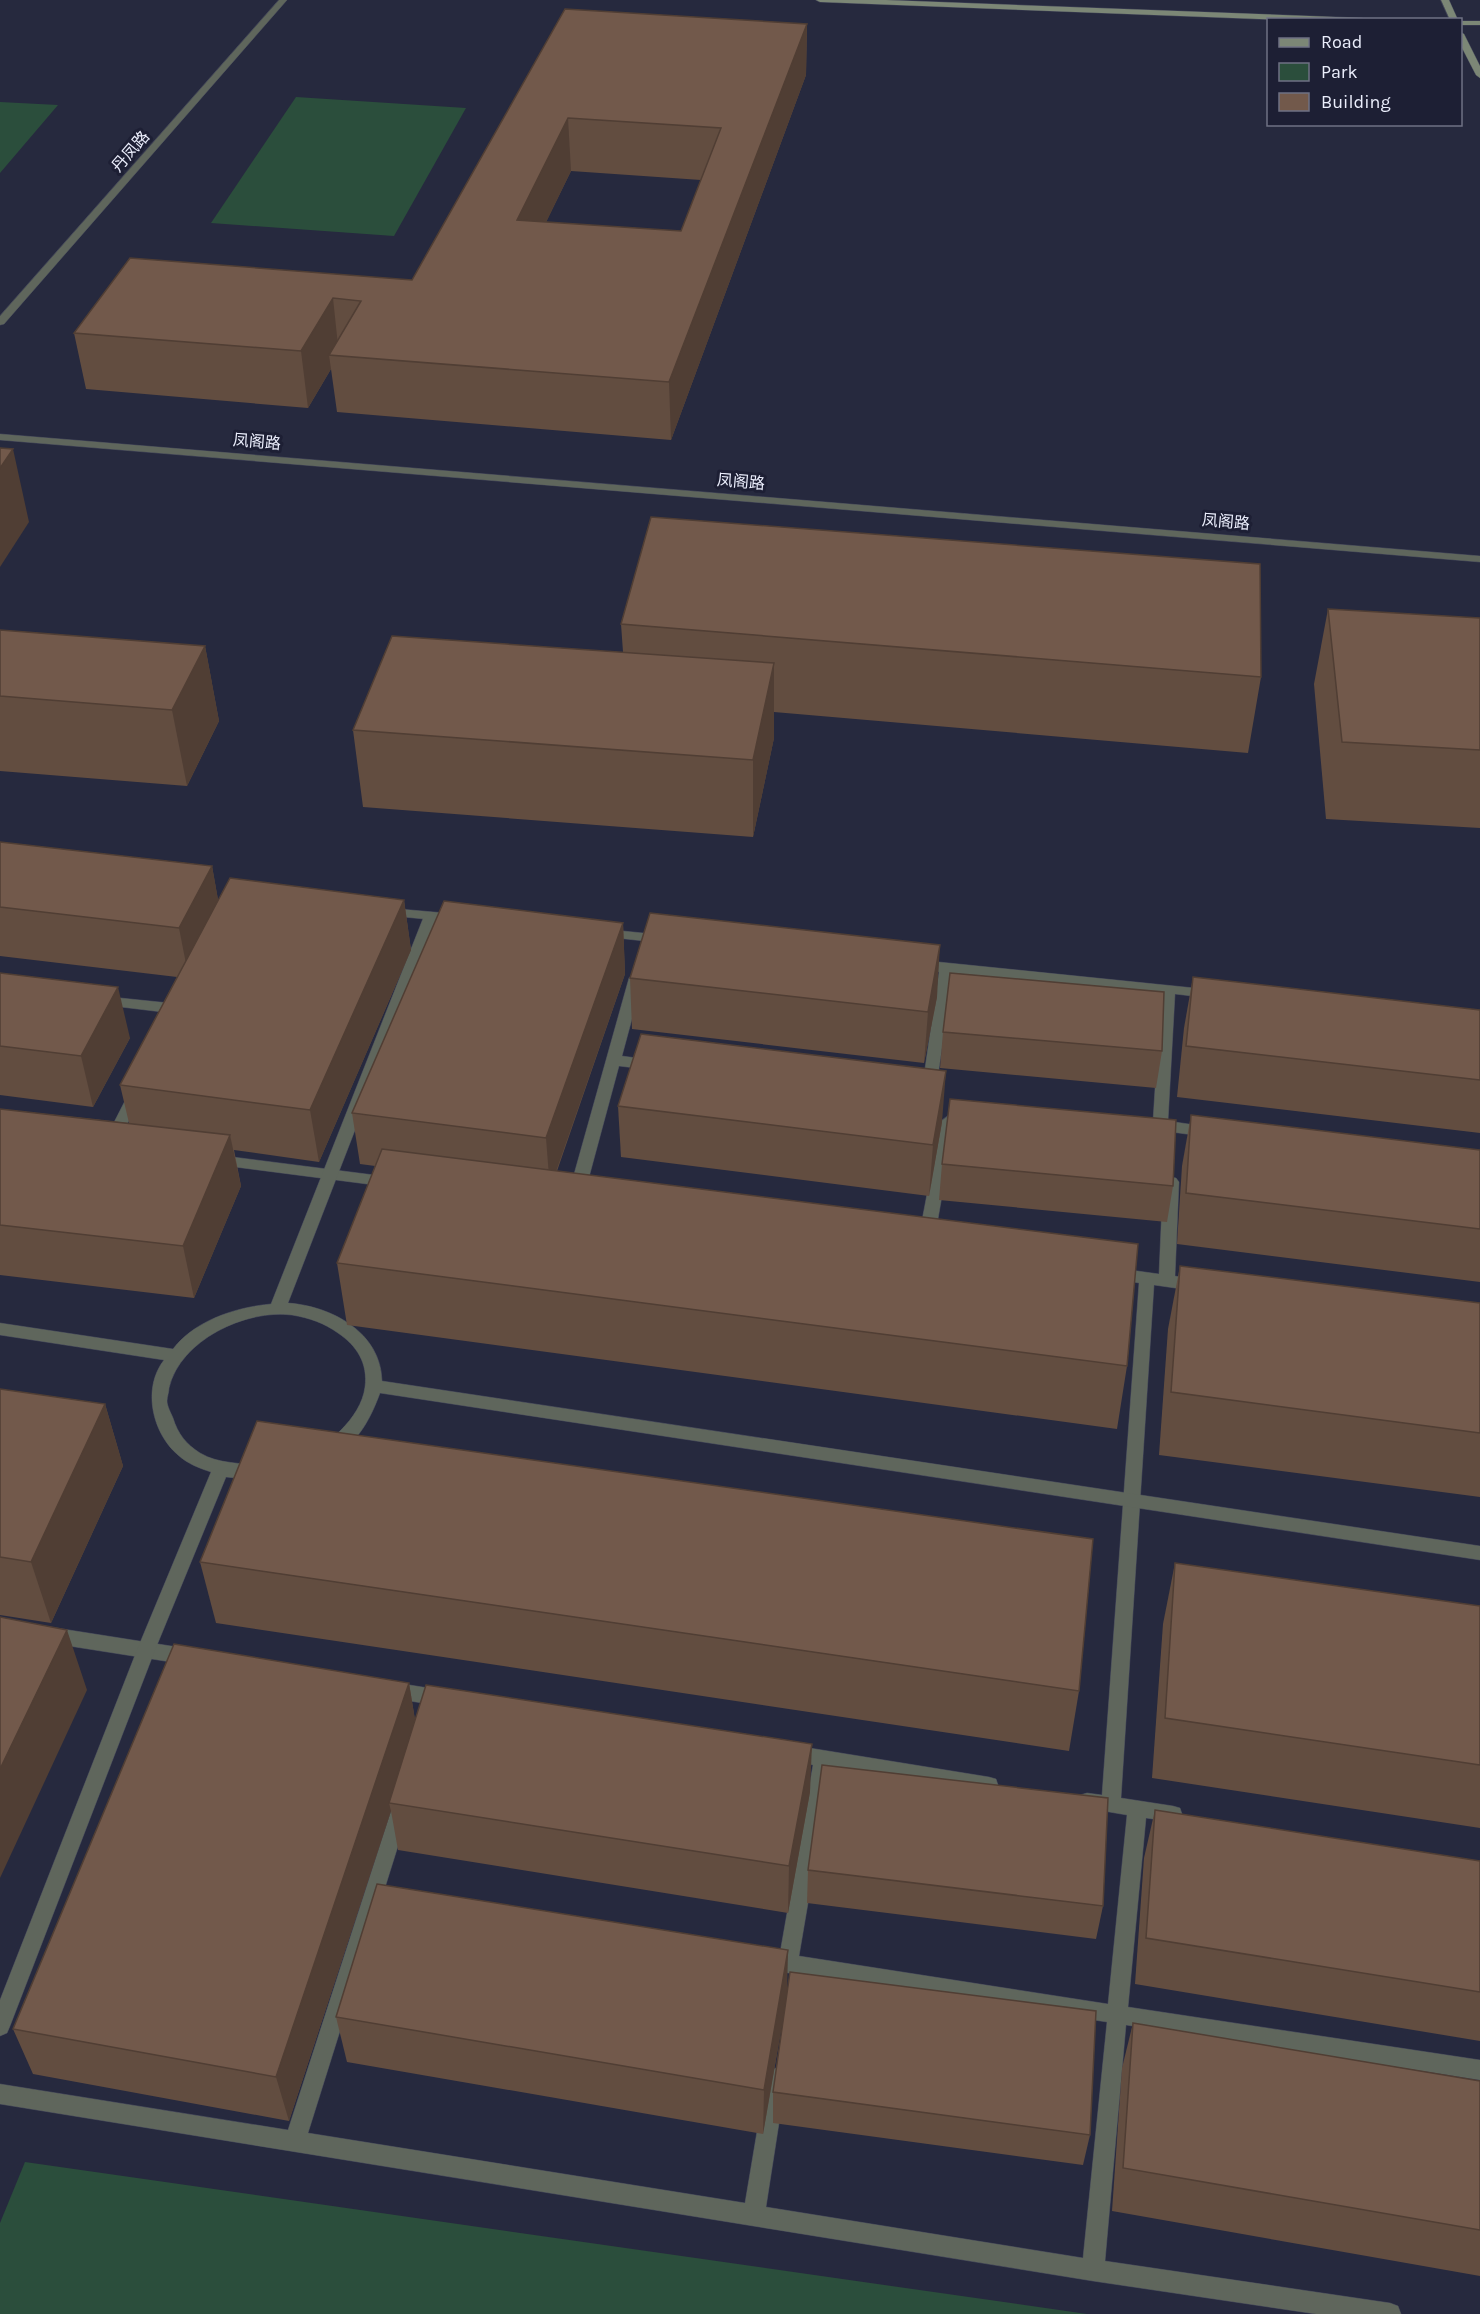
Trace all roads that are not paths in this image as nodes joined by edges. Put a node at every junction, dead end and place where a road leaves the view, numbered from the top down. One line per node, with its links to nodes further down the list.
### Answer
1 (283, 0): 10 (street, 丹凤路)
2 (820, 0): 4 (main road)
3 (1445, 0): 5 (main road)
4 (1308, 18)
5 (1453, 18)
6 (1462, 23): 7 (main road)
7 (1480, 24)
8 (1462, 36): 9 (main road)
9 (1480, 75)
10 (0, 322)
11 (0, 437): 12 (street, 凤阁路)
12 (1480, 559)
13 (372, 910): 14 (street)
14 (431, 916): 15 (street); 34 (street)
15 (465, 920)
16 (590, 932): 18 (street)
17 (681, 941): 18 (street)
18 (644, 949): 25 (street)
19 (901, 963): 20 (street)
20 (947, 967): 21 (street); 37 (street)
21 (1168, 989): 22 (street); 29 (street)
22 (1226, 995)
23 (90, 1000): 24 (street)
24 (181, 1009)
25 (614, 1060): 26 (street); 36 (street)
26 (672, 1067)
27 (142, 1083): 31 (street)
28 (1137, 1122): 29 (street)
29 (1169, 1130): 30 (street)
30 (1220, 1133)
31 (109, 1146)
32 (202, 1158): 34 (street)
33 (1172, 1162): 40 (street)
34 (330, 1175): 35 (street); 42 (street)
35 (400, 1184)
36 (585, 1207)
37 (936, 1251)
38 (1100, 1272): 39 (street)
39 (1147, 1278): 40 (street); 49 (street)
40 (1167, 1281): 41 (street)
41 (1214, 1287)
42 (278, 1308): 44 (street); 45 (street)
43 (0, 1329): 44 (street)
44 (175, 1355): 47 (street)
45 (374, 1386): 46 (street); 49 (street)
46 (318, 1456)
47 (221, 1469): 48 (street); 52 (street)
48 (275, 1470)
49 (1132, 1500): 50 (street); 63 (street)
50 (1480, 1553)
51 (34, 1632): 52 (street)
52 (146, 1650): 53 (street); 72 (street)
53 (204, 1659)
54 (378, 1688): 55 (street)
55 (436, 1697): 56 (street); 57 (street)
56 (460, 1701)
57 (429, 1720)
58 (776, 1751): 59 (street)
59 (823, 1758): 61 (street); 69 (street)
60 (408, 1787): 66 (street)
61 (1008, 1788)
62 (1065, 1797): 63 (street)
63 (1111, 1805): 64 (street)
64 (1137, 1809): 65 (street); 71 (street)
65 (1196, 1818)
66 (371, 1900): 67 (street); 76 (street)
67 (394, 1904)
68 (754, 1959): 69 (street)
69 (791, 1965): 70 (street); 71 (street)
70 (791, 1988)
71 (1118, 2016): 74 (street); 78 (street)
72 (0, 2026)
73 (780, 2056): 77 (street)
74 (1480, 2070)
75 (0, 2094): 76 (street)
76 (295, 2141): 77 (street)
77 (754, 2215): 78 (street)
78 (1093, 2270): 79 (street)
79 (1390, 2314)

